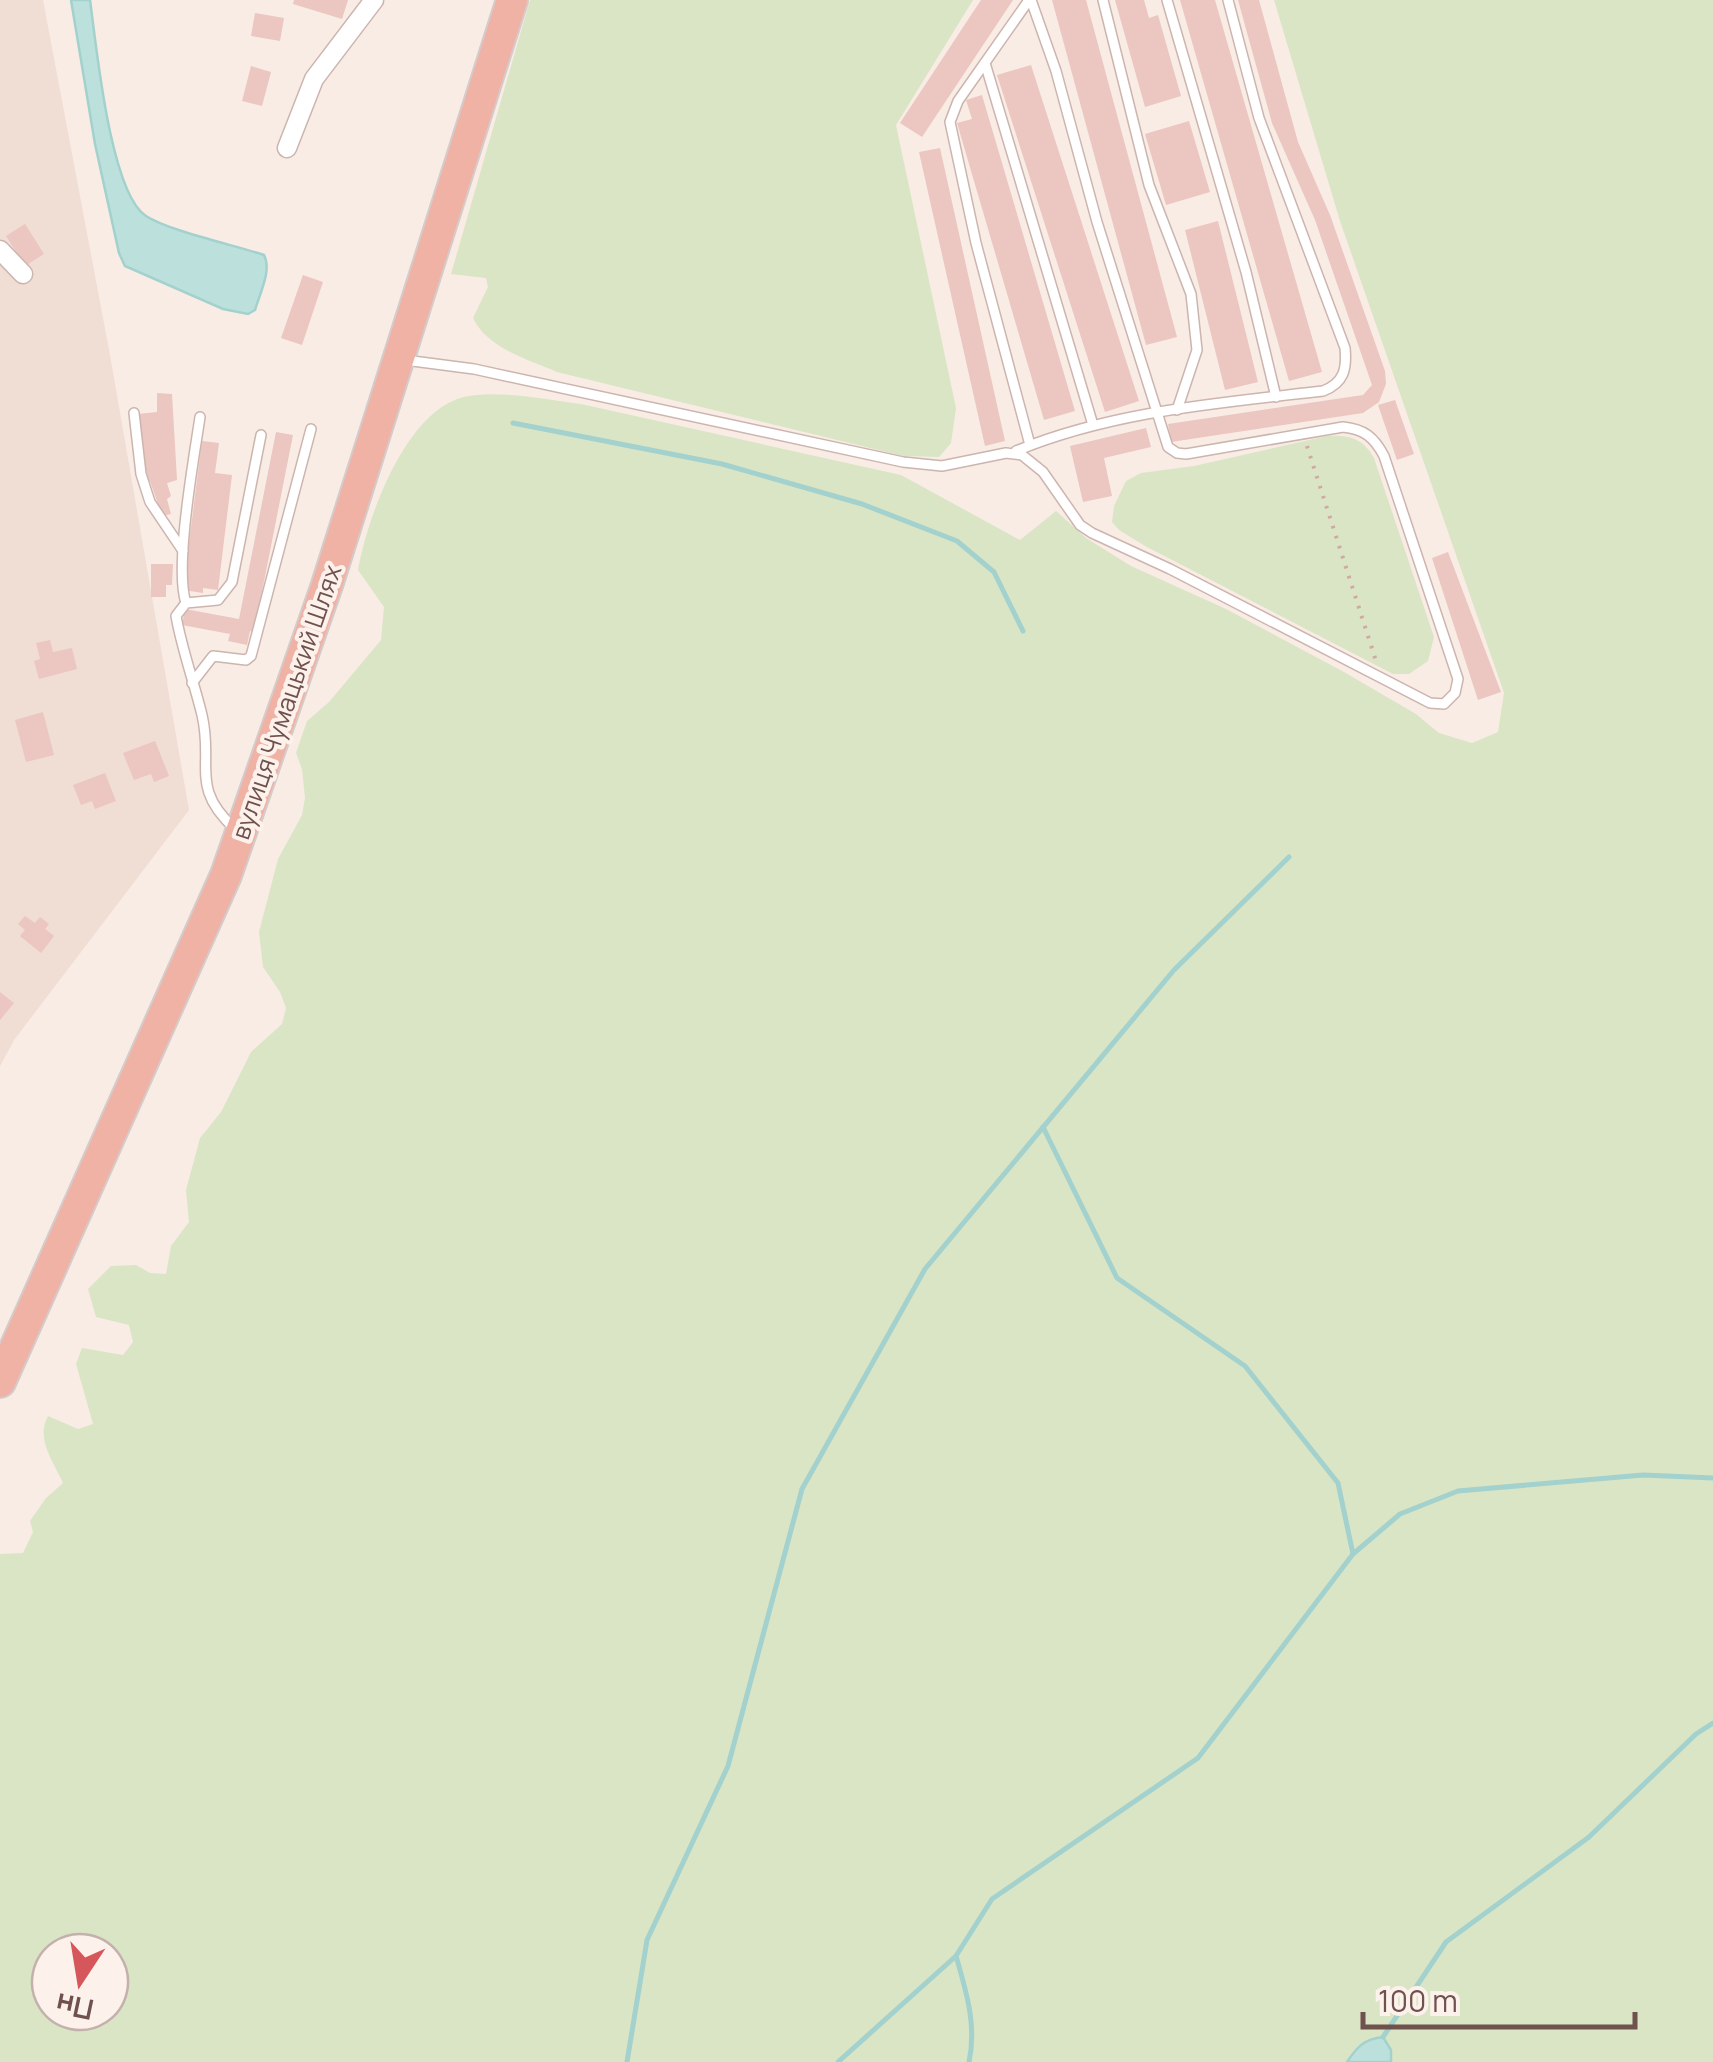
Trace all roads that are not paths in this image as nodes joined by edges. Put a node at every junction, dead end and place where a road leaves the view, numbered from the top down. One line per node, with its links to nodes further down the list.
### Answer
1 (374, 0): 8 (street)
2 (512, 0): 11 (highway, вулиця Чумацький Шлях)
3 (1030, 0): 7 (lane); 15 (lane)
4 (1103, 0): 13 (lane)
5 (1167, 0): 12 (lane)
6 (1228, 0): 12 (lane)
7 (985, 63): 17 (lane); 20 (lane)
8 (288, 148)
9 (0, 250): 10 (street)
10 (22, 274)
11 (398, 359): 21 (lane); 25 (highway, вулиця Чумацький Шлях)
12 (1276, 396): 13 (lane)
13 (1177, 410): 15 (lane)
14 (134, 412): 22 (lane)
15 (1157, 412): 17 (lane); 21 (lane)
16 (200, 417): 22 (lane)
17 (1093, 425): 20 (lane)
18 (311, 429): 24 (lane)
19 (261, 435): 23 (lane)
20 (1030, 446): 21 (lane)
21 (1014, 452)
22 (184, 554): 23 (lane)
23 (186, 603): 24 (lane)
24 (192, 683): 25 (lane)
25 (241, 835): 26 (highway, вулиця Чумацький Шлях)
26 (0, 1382)

